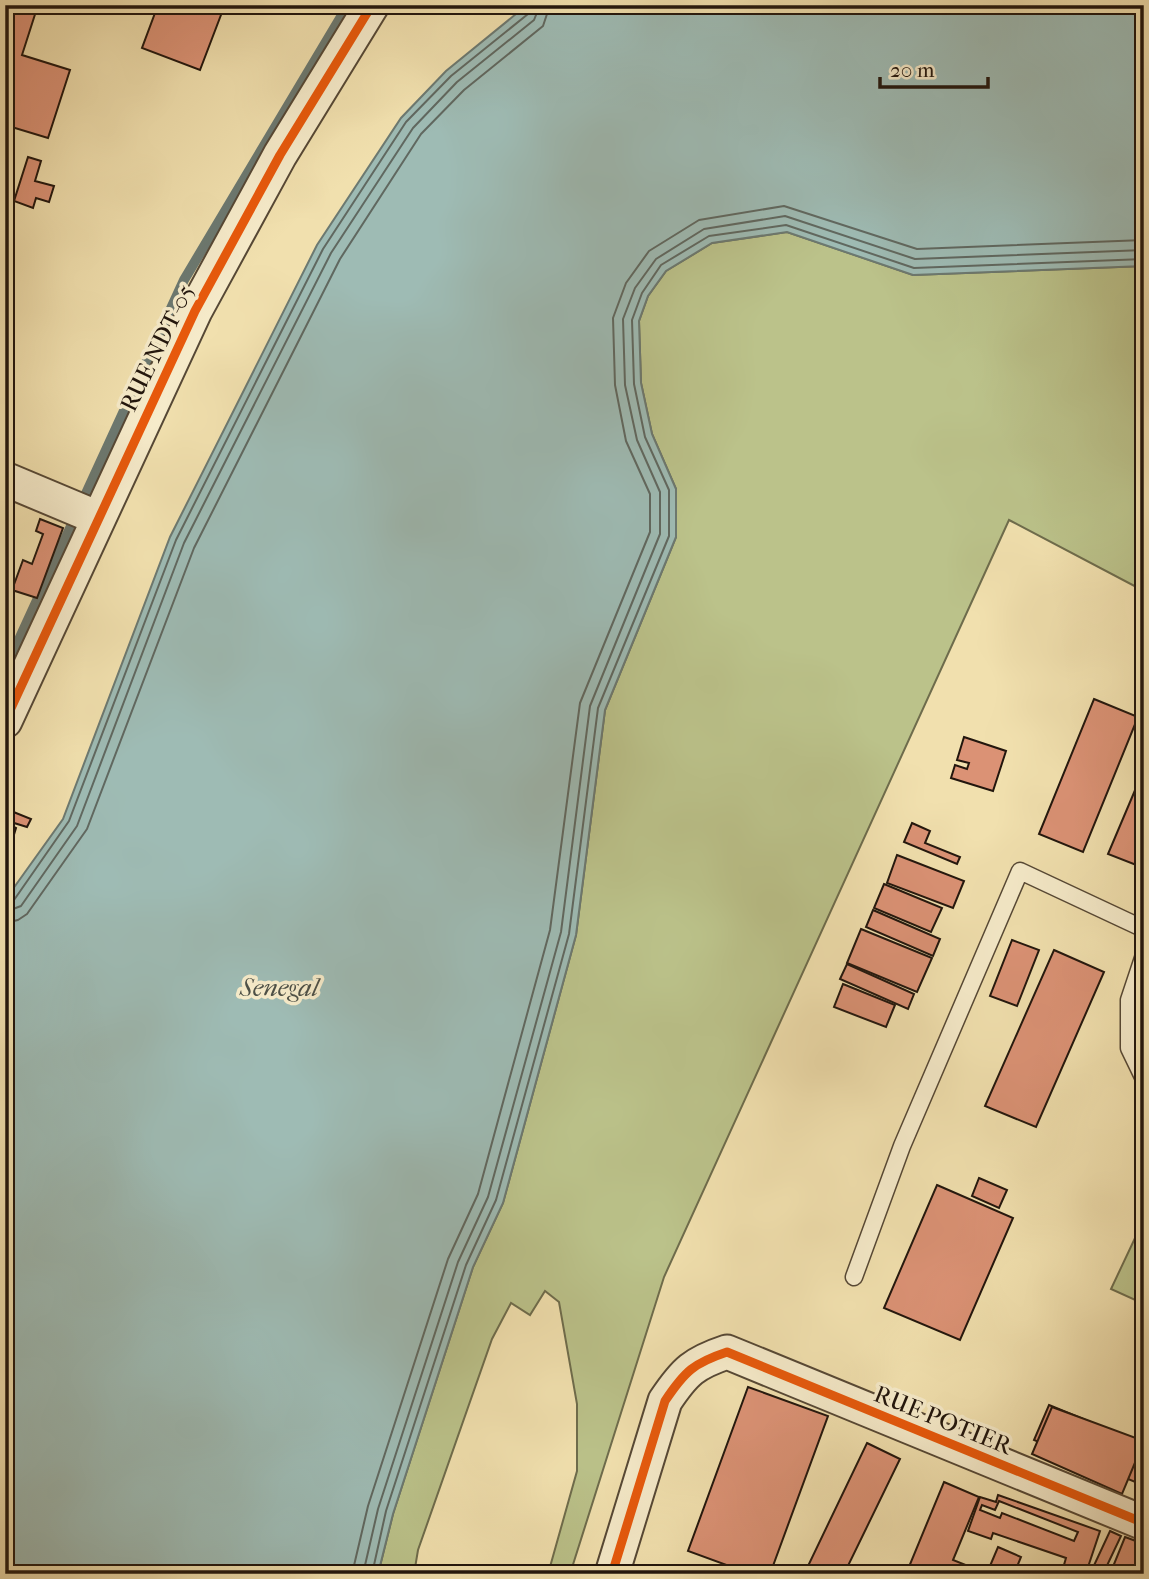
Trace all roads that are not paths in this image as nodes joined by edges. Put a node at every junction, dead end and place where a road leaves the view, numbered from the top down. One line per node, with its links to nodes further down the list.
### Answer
1 (372, 5): 3 (street, RUE NDT-05)
2 (5, 479): 3 (street)
3 (98, 518): 4 (street, RUE NDT-05)
4 (5, 721)
5 (1144, 929): 8 (lane)
6 (1144, 955): 7 (lane)
7 (1144, 1079)
8 (854, 1277)
9 (1144, 1523): 10 (street, RUE POTIER)
10 (612, 1574)

